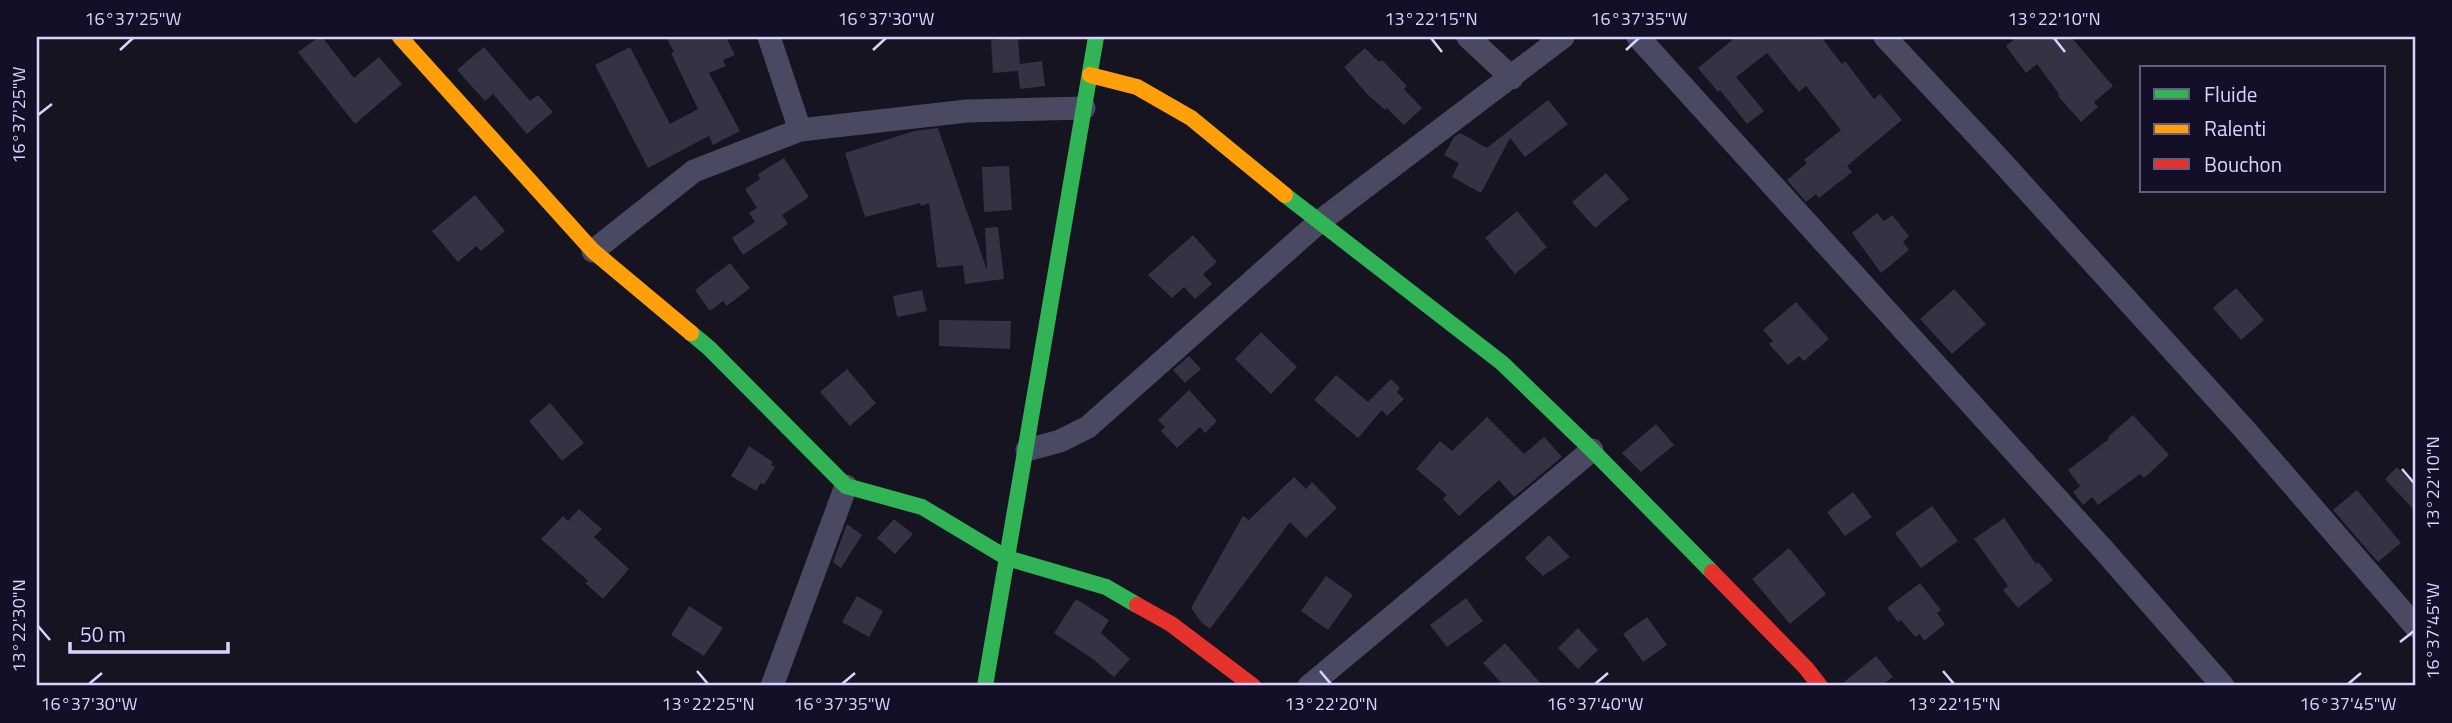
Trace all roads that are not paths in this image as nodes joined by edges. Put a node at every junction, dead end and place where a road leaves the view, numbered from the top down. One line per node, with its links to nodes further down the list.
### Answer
1 (400, 37): 13 (street)
2 (769, 37): 11 (street)
3 (1096, 37): 8 (street)
4 (1468, 37): 9 (street)
5 (1563, 37): 9 (street)
6 (1638, 37): 24 (street)
7 (1885, 37): 18 (street)
8 (1090, 75): 10 (street); 12 (street)
9 (1511, 78): 12 (street)
10 (1084, 108): 11 (street); 14 (street)
11 (800, 130): 13 (street)
12 (1318, 222): 14 (street); 15 (street)
13 (593, 251): 16 (street)
14 (1027, 450): 17 (street)
15 (1592, 450): 22 (street); 23 (street)
16 (846, 486): 17 (street); 19 (street)
17 (1007, 558): 20 (street); 21 (street)
18 (2415, 626)
19 (772, 686)
20 (985, 686)
21 (1253, 686)
22 (1309, 686)
23 (1820, 686)
24 (2223, 686)

